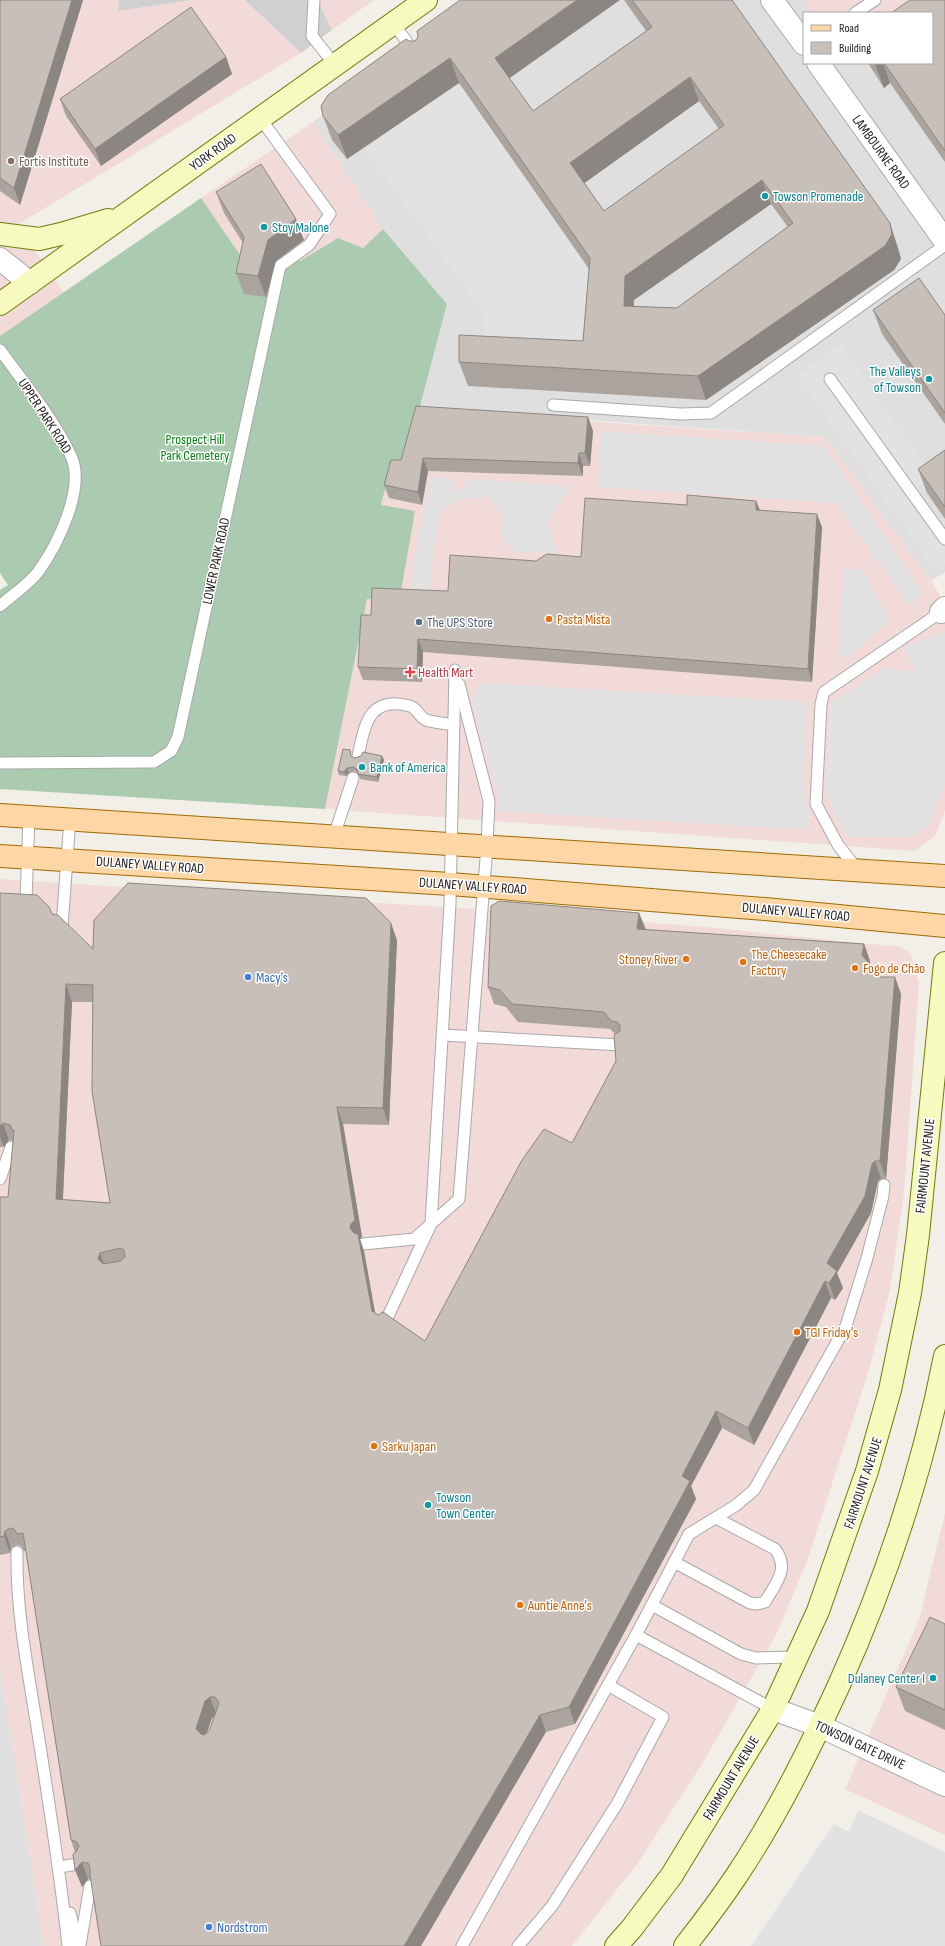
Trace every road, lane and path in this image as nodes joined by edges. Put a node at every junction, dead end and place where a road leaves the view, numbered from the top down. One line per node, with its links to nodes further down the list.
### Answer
1 (314, 0): 10 (lane)
2 (426, 0): 6 (main road, YORK ROAD)
3 (772, 0): 7 (street)
4 (875, 0): 5 (lane)
5 (857, 12)
6 (394, 23): 8 (lane); 10 (main road, YORK ROAD)
7 (803, 43)
8 (420, 59)
9 (819, 64): 14 (street, LAMBOURNE ROAD)
10 (335, 65): 11 (main road, YORK ROAD)
11 (260, 118): 12 (main road, YORK ROAD); 27 (lane, LOWER PARK ROAD)
12 (124, 215): 13 (main road); 17 (main road, YORK ROAD)
13 (0, 234)
14 (945, 241)
15 (945, 245): 21 (lane)
16 (0, 259): 17 (street)
17 (30, 283): 18 (main road, YORK ROAD)
18 (0, 304)
19 (0, 350): 23 (lane, UPPER PARK ROAD)
20 (830, 379): 22 (lane)
21 (553, 405)
22 (945, 539)
23 (0, 606)
24 (943, 610): 38 (lane)
25 (454, 725): 26 (lane); 33 (lane); 34 (lane)
26 (358, 756)
27 (0, 763)
28 (353, 778): 32 (lane)
29 (0, 815): 30 (main road)
30 (29, 816): 31 (main road); 36 (lane)
31 (70, 819): 32 (main road); 37 (lane)
32 (334, 836): 33 (main road)
33 (452, 843): 34 (main road); 40 (lane)
34 (487, 846): 38 (main road); 41 (lane)
35 (0, 856): 36 (main road, DULANEY VALLEY ROAD)
36 (27, 858): 37 (main road, DULANEY VALLEY ROAD); 42 (lane)
37 (66, 860): 40 (main road, DULANEY VALLEY ROAD); 43 (lane)
38 (859, 871): 39 (main road)
39 (945, 876)
40 (450, 884): 41 (main road, DULANEY VALLEY ROAD); 46 (lane)
41 (483, 887): 44 (main road, DULANEY VALLEY ROAD); 47 (lane)
42 (26, 901)
43 (62, 926)
44 (945, 926)
45 (945, 963): 61 (main road, FAIRMOUNT AVENUE)
46 (443, 1035): 47 (lane); 52 (lane)
47 (472, 1037): 48 (lane); 52 (lane)
48 (620, 1045)
49 (11, 1147): 50 (lane)
50 (0, 1179)
51 (884, 1185): 56 (lane)
52 (431, 1224): 53 (lane); 54 (lane)
53 (363, 1244)
54 (384, 1325)
55 (945, 1356): 64 (main road)
56 (716, 1518): 58 (lane); 58 (lane)
57 (17, 1552): 67 (lane)
58 (674, 1562): 59 (lane)
59 (652, 1605): 60 (lane); 61 (lane)
60 (636, 1635): 62 (lane); 63 (lane)
61 (798, 1657): 63 (main road, FAIRMOUNT AVENUE)
62 (608, 1685): 71 (lane); 72 (lane)
63 (773, 1709): 64 (street, TOWSON GATE DRIVE); 73 (main road, FAIRMOUNT AVENUE)
64 (820, 1726): 65 (street, TOWSON GATE DRIVE); 74 (main road)
65 (945, 1785)
66 (78, 1864): 67 (lane)
67 (59, 1867): 69 (lane); 70 (lane)
68 (90, 1886): 70 (lane)
69 (68, 1946)
70 (79, 1946)
71 (462, 1946)
72 (518, 1946)
73 (616, 1946)
74 (685, 1946)

